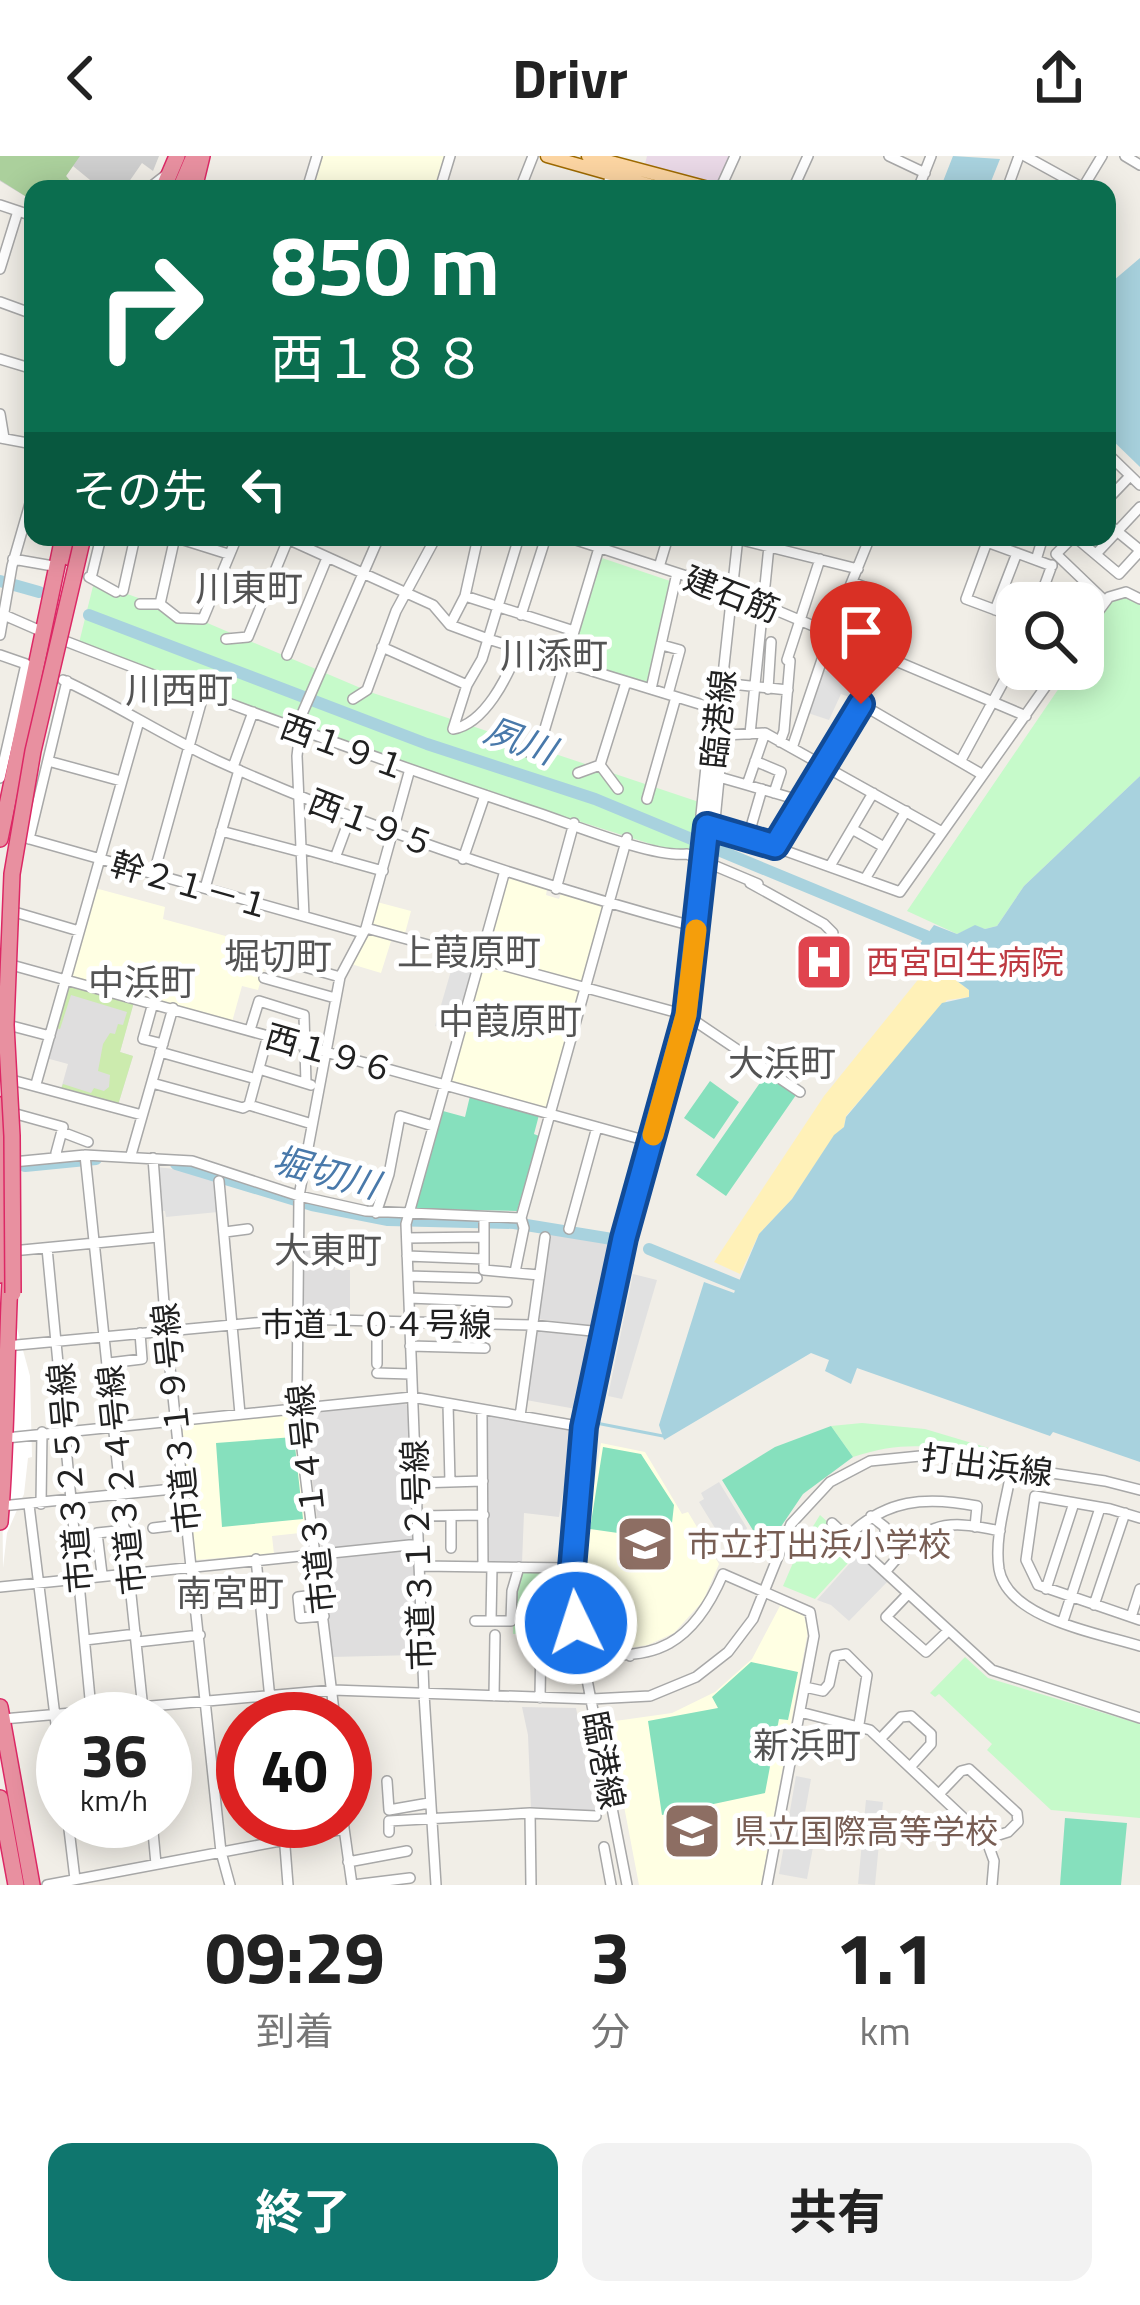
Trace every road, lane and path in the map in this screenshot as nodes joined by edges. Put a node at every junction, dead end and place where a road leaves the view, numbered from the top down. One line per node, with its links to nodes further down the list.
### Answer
1 (547, 156): 10 (main road)
2 (588, 156): 10 (main road)
3 (889, 156): 9 (street)
4 (932, 156): 9 (street)
5 (1022, 156): 13 (street)
6 (1125, 156): 8 (street)
7 (640, 163): 10 (main road); 11 (main road)
8 (1140, 165)
9 (925, 172): 12 (street)
10 (611, 173)
11 (690, 180)
12 (922, 180)
13 (1068, 180)
14 (0, 205): 15 (street)
15 (18, 211): 16 (street); 17 (street)
16 (24, 213)
17 (0, 269)
18 (0, 415): 19 (street)
19 (2, 438)
20 (1116, 461): 21 (street)
21 (1130, 476): 22 (street); 23 (street)
22 (1140, 485)
23 (1116, 491)
24 (1140, 507): 26 (street)
25 (24, 519): 61 (street)
26 (1118, 532): 58 (street)
27 (68, 546): 61 (street)
28 (71, 546): 89 (highway)
29 (75, 546): 64 (highway)
30 (75, 546): 96 (highway)
31 (99, 546): 32 (street)
32 (133, 546)
33 (173, 546): 81 (street)
34 (203, 546): 62 (street)
35 (232, 546): 62 (street)
36 (283, 546): 94 (street)
37 (302, 546): 65 (street)
38 (375, 546): 72 (street)
39 (431, 546): 76 (street)
40 (476, 546): 77 (street)
41 (516, 546): 83 (street)
42 (543, 546): 86 (street)
43 (593, 546): 57 (street, 建石筋)
44 (665, 546): 69 (street)
45 (737, 546): 75 (street, 臨港線)
46 (769, 546): 59 (street); 82 (street)
47 (788, 546): 59 (street)
48 (867, 546): 70 (street)
49 (986, 546): 84 (street)
50 (998, 546): 60 (street)
51 (1016, 546): 60 (street)
52 (1040, 546): 67 (street)
53 (1058, 546): 68 (street)
54 (1066, 546): 68 (street)
55 (1086, 546): 63 (street)
56 (1104, 546): 63 (street)
57 (599, 548): 69 (street, 建石筋); 90 (street)
58 (1140, 550): 63 (street)
59 (787, 551): 66 (street)
60 (1015, 552): 67 (street); 84 (street)
61 (11, 554): 85 (street)
62 (228, 554): 81 (street)
63 (1096, 554)
64 (74, 557): 131 (highway, bridge); 202 (highway, bridge)
65 (327, 558): 72 (street); 102 (street)
66 (820, 559): 70 (street); 87 (street)
67 (1036, 560): 68 (street)
68 (1054, 560): 74 (street); 79 (street)
69 (659, 567): 71 (street, 建石筋)
70 (858, 569): 73 (street)
71 (677, 573): 75 (street, 建石筋); 97 (street)
72 (363, 574): 76 (street); 123 (street)
73 (852, 582): 91 (street); 99 (street)
74 (1046, 582)
75 (732, 591): 82 (street, 建石筋); 106 (street, 臨港線)
76 (406, 593): 88 (street); 98 (street)
77 (465, 596): 83 (street); 88 (street)
78 (1139, 596): 79 (street)
79 (1105, 601)
80 (140, 604): 81 (street)
81 (160, 604)
82 (763, 604): 87 (street, 建石筋); 108 (street)
83 (497, 607): 86 (street); 93 (street)
84 (995, 610)
85 (4, 615): 89 (street); 92 (street)
86 (521, 615): 90 (street)
87 (797, 619): 91 (street, 建石筋); 111 (street)
88 (450, 625): 93 (street)
89 (37, 630): 159 (highway)
90 (574, 631): 104 (street)
91 (831, 633): 99 (street, 建石筋); 130 (street)
92 (0, 635)
93 (488, 639): 100 (street); 107 (street)
94 (226, 640)
95 (771, 642): 110 (street)
96 (73, 644): 114 (street, 西１９１); 164 (highway)
97 (662, 645): 109 (street); 115 (street)
98 (382, 647): 107 (street); 116 (street)
99 (865, 648): 103 (street, 建石筋)
100 (519, 649): 104 (street); 107 (street)
101 (0, 655): 129 (street)
102 (287, 655)
103 (882, 655): 117 (street, 建石筋); 118 (street)
104 (564, 664): 105 (street); 132 (street)
105 (626, 682): 109 (street); 136 (street)
106 (722, 683): 108 (street); 119 (street, 臨港線)
107 (467, 685)
108 (754, 687): 110 (street); 124 (street)
109 (651, 689): 115 (street)
110 (768, 689): 111 (street)
111 (788, 690): 127 (street)
112 (998, 690): 117 (street)
113 (1044, 690): 121 (street)
114 (203, 695): 120 (street, 西１９１); 128 (street)
115 (672, 696): 119 (street); 151 (street)
116 (353, 699)
117 (992, 701): 121 (street, 建石筋); 133 (street)
118 (861, 704): 133 (street); 137 (street)
119 (716, 709): 126 (street); 155 (street); 157 (street, 臨港線)
120 (253, 713): 123 (street, 西１９１); 138 (street)
121 (1026, 716): 141 (street)
122 (139, 721): 128 (street, 西１９５); 134 (street, 西１９５); 144 (street)
123 (302, 729): 139 (street, 西１９１); 149 (street)
124 (750, 734): 125 (street); 126 (street)
125 (765, 734): 127 (street); 135 (street)
126 (724, 735): 142 (street)
127 (780, 742): 130 (street)
128 (189, 747): 138 (street, 西１９５); 177 (street)
129 (3, 748): 143 (street)
130 (792, 748): 137 (street)
131 (26, 749): 170 (highway); 185 (highway, bridge)
132 (515, 754)
133 (961, 760): 141 (street)
134 (49, 761): 144 (street); 164 (street)
135 (755, 761): 145 (street); 147 (street)
136 (600, 765): 140 (street); 146 (street)
137 (823, 766): 148 (street); 152 (street)
138 (236, 769): 149 (street, 西１９５); 160 (street)
139 (410, 770): 150 (street, 西１９１); 161 (street, 市道３１４号線)
140 (578, 773)
141 (983, 775): 162 (street)
142 (719, 776): 145 (street); 163 (street)
143 (0, 778)
144 (121, 781): 172 (street)
145 (747, 785): 147 (street)
146 (618, 789)
147 (768, 791): 152 (street); 163 (street)
148 (873, 793): 153 (street); 158 (street)
149 (298, 794): 154 (street, 西１９５); 169 (street)
150 (485, 795): 156 (street, 西１９１); 173 (street)
151 (647, 799)
152 (802, 801): 167 (street)
153 (906, 811): 162 (street); 168 (street)
154 (351, 815): 161 (street, 西１９５); 171 (street)
155 (700, 815)
156 (574, 824): 166 (street, 西１９１); 183 (street)
157 (707, 828): 163 (street); 174 (street, 臨港線)
158 (852, 829): 168 (street); 175 (street)
159 (0, 830): 165 (highway)
160 (221, 831): 169 (street); 182 (street)
161 (394, 832): 173 (street, 西１９５); 176 (street, 市道３１４号線)
162 (942, 832): 179 (street)
163 (748, 836): 167 (street)
164 (24, 838): 172 (street, 幹２１－１); 185 (highway)
165 (0, 839)
166 (627, 840): 174 (street, 西１９１); 184 (street)
167 (775, 846): 175 (street)
168 (884, 847): 179 (street)
169 (300, 850): 171 (street); 186 (street)
170 (0, 855)
171 (335, 858): 176 (street)
172 (100, 859): 177 (street, 幹２１－１); 189 (street)
173 (463, 859): 178 (street, 西１９５)
174 (703, 859): 180 (street, 西１９１); 187 (street, 臨港線)
175 (830, 866): 179 (street)
176 (383, 871): 188 (street, 市道３１４号線)
177 (154, 873): 182 (street, 幹２１－１)
178 (504, 874): 183 (street, 西１９５); 191 (street)
179 (865, 879)
180 (746, 880): 181 (street, 西１９１); 190 (street)
181 (758, 884)
182 (206, 888): 186 (street, 幹２１－１)
183 (556, 889): 184 (street, 西１９５)
184 (610, 904): 187 (street, 西１９５); 197 (street)
185 (5, 915): 189 (street); 193 (highway)
186 (304, 916): 188 (street, 幹２１－１)
187 (696, 927): 201 (street, 臨港線)
188 (365, 930): 191 (street, 幹２１－１); 194 (street, 市道３１４号線)
189 (80, 931): 196 (street)
190 (833, 933)
191 (479, 960): 197 (street, 幹２１－１); 214 (street)
192 (284, 961): 194 (street)
193 (8, 964): 196 (street, 西１９６); 202 (highway)
194 (340, 977): 198 (street, 市道３１４号線)
195 (264, 978): 198 (street)
196 (65, 979): 199 (street, 西１９６); 205 (street)
197 (586, 990): 201 (street, 幹２１－１); 220 (street)
198 (335, 998): 208 (street, 市道３１４号線)
199 (153, 1003): 200 (street, 西１９６); 207 (street)
200 (173, 1008): 203 (street, 西１９６); 207 (street)
201 (686, 1015): 216 (street, 幹２１－１); 226 (street, 臨港線)
202 (7, 1025): 205 (street); 210 (highway); 252 (highway, bridge); 268 (highway, bridge)
203 (250, 1030): 204 (street, 西１９６); 206 (street)
204 (268, 1035): 206 (street, 西１９６); 209 (street)
205 (50, 1036): 213 (street)
206 (305, 1046): 208 (street, 西１９６); 212 (street)
207 (162, 1048): 209 (street); 211 (street)
208 (325, 1051): 214 (street, 西１９６); 215 (street, 市道３１４号線)
209 (258, 1074): 212 (street); 217 (street)
210 (8, 1079): 213 (street); 218 (highway)
211 (152, 1083): 217 (street); 219 (street)
212 (306, 1083): 215 (street)
213 (36, 1084): 219 (street)
214 (445, 1085): 220 (street, 西１９６); 222 (street)
215 (319, 1087): 221 (street, 市道３１４号線)
216 (800, 1092)
217 (249, 1105): 221 (street)
218 (9, 1112): 224 (street); 230 (highway)
219 (142, 1114): 228 (street)
220 (551, 1114): 223 (street, 西１９６); 238 (street)
221 (312, 1124): 235 (street, 市道３１４号線)
222 (433, 1126): 232 (street); 234 (street)
223 (597, 1127): 226 (street, 西１９６); 241 (street)
224 (62, 1132): 225 (street); 227 (street)
225 (88, 1142)
226 (651, 1142): 264 (street, 臨港線)
227 (56, 1153)
228 (131, 1156): 229 (street); 231 (street)
229 (86, 1158): 230 (street); 246 (street, 市道３２４号線)
230 (10, 1162): 248 (highway)
231 (152, 1163): 235 (street); 243 (street, 市道３１９号線)
232 (389, 1174): 234 (street); 236 (street)
233 (219, 1181): 242 (street)
234 (418, 1181): 237 (street)
235 (299, 1201): 236 (street); 258 (street, 市道３１４号線)
236 (376, 1213): 237 (street)
237 (408, 1218): 239 (street); 245 (street, 市道３１２号線)
238 (523, 1223): 239 (street); 251 (street)
239 (484, 1224): 245 (street); 250 (street)
240 (248, 1229): 242 (street)
241 (569, 1229)
242 (225, 1232): 261 (street)
243 (158, 1237): 246 (street); 263 (street, 市道３１９号線)
244 (545, 1237): 253 (street)
245 (407, 1238): 249 (street, 市道３１２号線)
246 (96, 1242): 247 (street); 266 (street, 市道３２４号線)
247 (47, 1248): 248 (street); 267 (street, 市道３２５号線)
248 (12, 1251): 268 (highway)
249 (407, 1256): 250 (street); 254 (street, 市道３１２号線)
250 (484, 1259): 251 (street)
251 (515, 1272): 253 (street)
252 (0, 1275)
253 (539, 1275): 262 (street)
254 (408, 1276): 255 (street); 256 (street, 市道３１２号線)
255 (477, 1279)
256 (409, 1298): 257 (street); 260 (street, 市道３１２号線)
257 (507, 1302)
258 (297, 1318): 259 (street, 市道１０４号線); 261 (street, 市道１０４号線); 275 (street, 市道３１４号線)
259 (377, 1321): 260 (street, 市道１０４号線); 272 (street)
260 (409, 1322): 262 (street, 市道１０４号線); 269 (street, 市道３１２号線)
261 (233, 1325): 263 (street, 市道１０４号線); 277 (street)
262 (532, 1325): 264 (street, 市道１０４号線); 278 (street)
263 (166, 1330): 265 (street, 市道１０４号線); 279 (street, 市道３１９号線)
264 (602, 1332): 281 (street, 臨港線)
265 (140, 1333): 266 (street, 市道１０４号線); 271 (street)
266 (106, 1336): 267 (street, 市道１０４号線); 271 (street, 市道３２４号線)
267 (57, 1341): 268 (street, 市道１０４号線); 282 (street, 市道３２５号線)
268 (6, 1346): 284 (highway)
269 (410, 1346): 270 (street); 272 (street, 市道３１２号線)
270 (485, 1348)
271 (109, 1363): 280 (street, 市道３２４号線)
272 (411, 1374): 273 (street, 市道３１２号線)
273 (412, 1397): 274 (street); 275 (street); 288 (street, 市道３１２号線)
274 (448, 1404): 276 (street); 287 (street)
275 (297, 1408): 277 (street); 314 (street, 市道３１４号線)
276 (482, 1410): 278 (street); 286 (street)
277 (240, 1414): 279 (street)
278 (520, 1416): 281 (street)
279 (176, 1420): 280 (street); 289 (street, 市道３１９号線)
280 (116, 1426): 282 (street); 291 (street, 市道３２４号線)
281 (584, 1427): 320 (street, 臨港線)
282 (66, 1430): 283 (street); 292 (street, 市道３２５号線)
283 (42, 1432): 284 (street); 294 (street)
284 (6, 1438): 295 (highway)
285 (1012, 1467): 290 (street, 打出浜線); 309 (street); 329 (street, 打出浜線)
286 (483, 1481): 287 (street); 298 (street)
287 (450, 1482): 288 (street)
288 (416, 1483): 299 (street, 市道３１２号線)
289 (183, 1488): 291 (street); 305 (street, 市道３１９号線)
290 (1140, 1490)
291 (122, 1495): 292 (street); 308 (street, 市道３２４号線)
292 (72, 1501): 294 (street); 324 (street, 市道３２５号線)
293 (1073, 1503): 296 (street); 327 (street); 327 (street)
294 (35, 1504): 295 (street); 325 (street)
295 (1, 1506): 303 (highway)
296 (1100, 1508): 297 (street); 332 (street)
297 (1125, 1514): 302 (street); 333 (street)
298 (484, 1515): 300 (street); 318 (street)
299 (418, 1516): 300 (street); 312 (street, 市道３１２号線)
300 (451, 1516): 313 (street)
301 (871, 1516): 306 (street); 310 (street); 311 (street)
302 (1140, 1518)
303 (0, 1522)
304 (832, 1523): 310 (street)
305 (186, 1524): 307 (street); 316 (street, 市道３１９号線)
306 (975, 1527): 309 (street); 322 (street)
307 (153, 1528)
308 (126, 1530): 321 (street, 市道３２４号線); 323 (street)
309 (1000, 1532): 338 (street)
310 (847, 1537): 322 (street)
311 (885, 1540)
312 (419, 1544): 314 (street); 317 (street, 市道３１２号線)
313 (451, 1547)
314 (316, 1553): 315 (street); 330 (street, 市道３１４号線)
315 (256, 1559): 316 (street); 352 (street)
316 (190, 1566): 321 (street); 341 (street, 市道３１９号線)
317 (421, 1566): 318 (street); 354 (street, 市道３１２号線)
318 (488, 1567): 319 (street); 337 (street)
319 (519, 1567): 320 (street); 337 (street)
320 (572, 1568): 346 (street, 臨港線)
321 (130, 1571): 323 (street); 343 (street, 市道３２４号線)
322 (885, 1572): 331 (street)
323 (102, 1574): 324 (street)
324 (79, 1576): 325 (street); 344 (street, 市道３２５号線)
325 (38, 1580): 326 (street); 349 (street)
326 (0, 1586)
327 (1046, 1588): 332 (street)
328 (1140, 1588): 335 (street)
329 (764, 1590): 346 (street); 347 (street); 358 (street, 打出浜線)
330 (322, 1594): 334 (street, 市道３１４号線); 334 (street)
331 (908, 1594): 339 (street); 339 (street)
332 (1070, 1597): 333 (street); 338 (street)
333 (1094, 1605): 335 (street)
334 (324, 1616): 348 (street, 市道３１４号線)
335 (1135, 1618)
336 (476, 1621): 337 (street)
337 (491, 1621)
338 (1063, 1621): 345 (street)
339 (948, 1631): 365 (street)
340 (541, 1633): 356 (street)
341 (200, 1635): 343 (street); 359 (street, 市道３１９号線)
342 (495, 1635): 355 (street)
343 (137, 1638): 344 (street); 351 (street, 市道３２４号線)
344 (85, 1640): 350 (street, 市道３２５号線)
345 (1140, 1646)
346 (582, 1651): 358 (street, 臨港線)
347 (805, 1688): 362 (street); 366 (street)
348 (333, 1690): 353 (street, 打出浜線); 354 (street, 打出浜線)
349 (52, 1692)
350 (90, 1692)
351 (142, 1692)
352 (269, 1692)
353 (307, 1692)
354 (424, 1694): 355 (street, 打出浜線); 373 (street, 市道３１２号線)
355 (494, 1696): 356 (street, 打出浜線)
356 (540, 1698): 358 (street, 打出浜線)
357 (216, 1699): 359 (street, 打出浜線)
358 (592, 1699): 401 (street, 臨港線)
359 (206, 1700): 360 (street, 打出浜線); 387 (street, 市道３１９号線)
360 (192, 1701)
361 (0, 1707): 364 (highway)
362 (800, 1712): 366 (street); 402 (street)
363 (36, 1714): 364 (street, 打出浜線)
364 (1, 1718): 393 (highway)
365 (1140, 1718)
366 (859, 1724): 367 (street)
367 (881, 1738): 369 (street); 369 (street)
368 (0, 1743): 393 (highway)
369 (911, 1766): 371 (street)
370 (387, 1780): 373 (street)
371 (940, 1793): 379 (street); 379 (street)
372 (0, 1798): 392 (highway)
373 (429, 1803): 375 (street, 市道３１２号線)
374 (530, 1813): 375 (street); 376 (street); 399 (street)
375 (430, 1816): 377 (street); 398 (street, 市道３１２号線)
376 (596, 1816)
377 (389, 1832)
378 (0, 1838): 392 (highway)
379 (986, 1839): 403 (street)
380 (604, 1847): 400 (street)
381 (71, 1848): 391 (street)
382 (155, 1848): 389 (street)
383 (242, 1848): 387 (street)
384 (286, 1848): 396 (street)
385 (346, 1848): 388 (street)
386 (406, 1851): 388 (street)
387 (220, 1852): 389 (street); 395 (street, 市道３１９号線)
388 (348, 1862): 397 (street)
389 (156, 1864): 391 (street)
390 (410, 1877): 397 (street)
391 (74, 1879): 394 (street)
392 (13, 1885)
393 (29, 1885)
394 (46, 1885)
395 (230, 1885)
396 (288, 1885)
397 (353, 1885)
398 (436, 1885)
399 (531, 1885)
400 (611, 1885)
401 (627, 1885)
402 (767, 1885)
403 (992, 1885)

